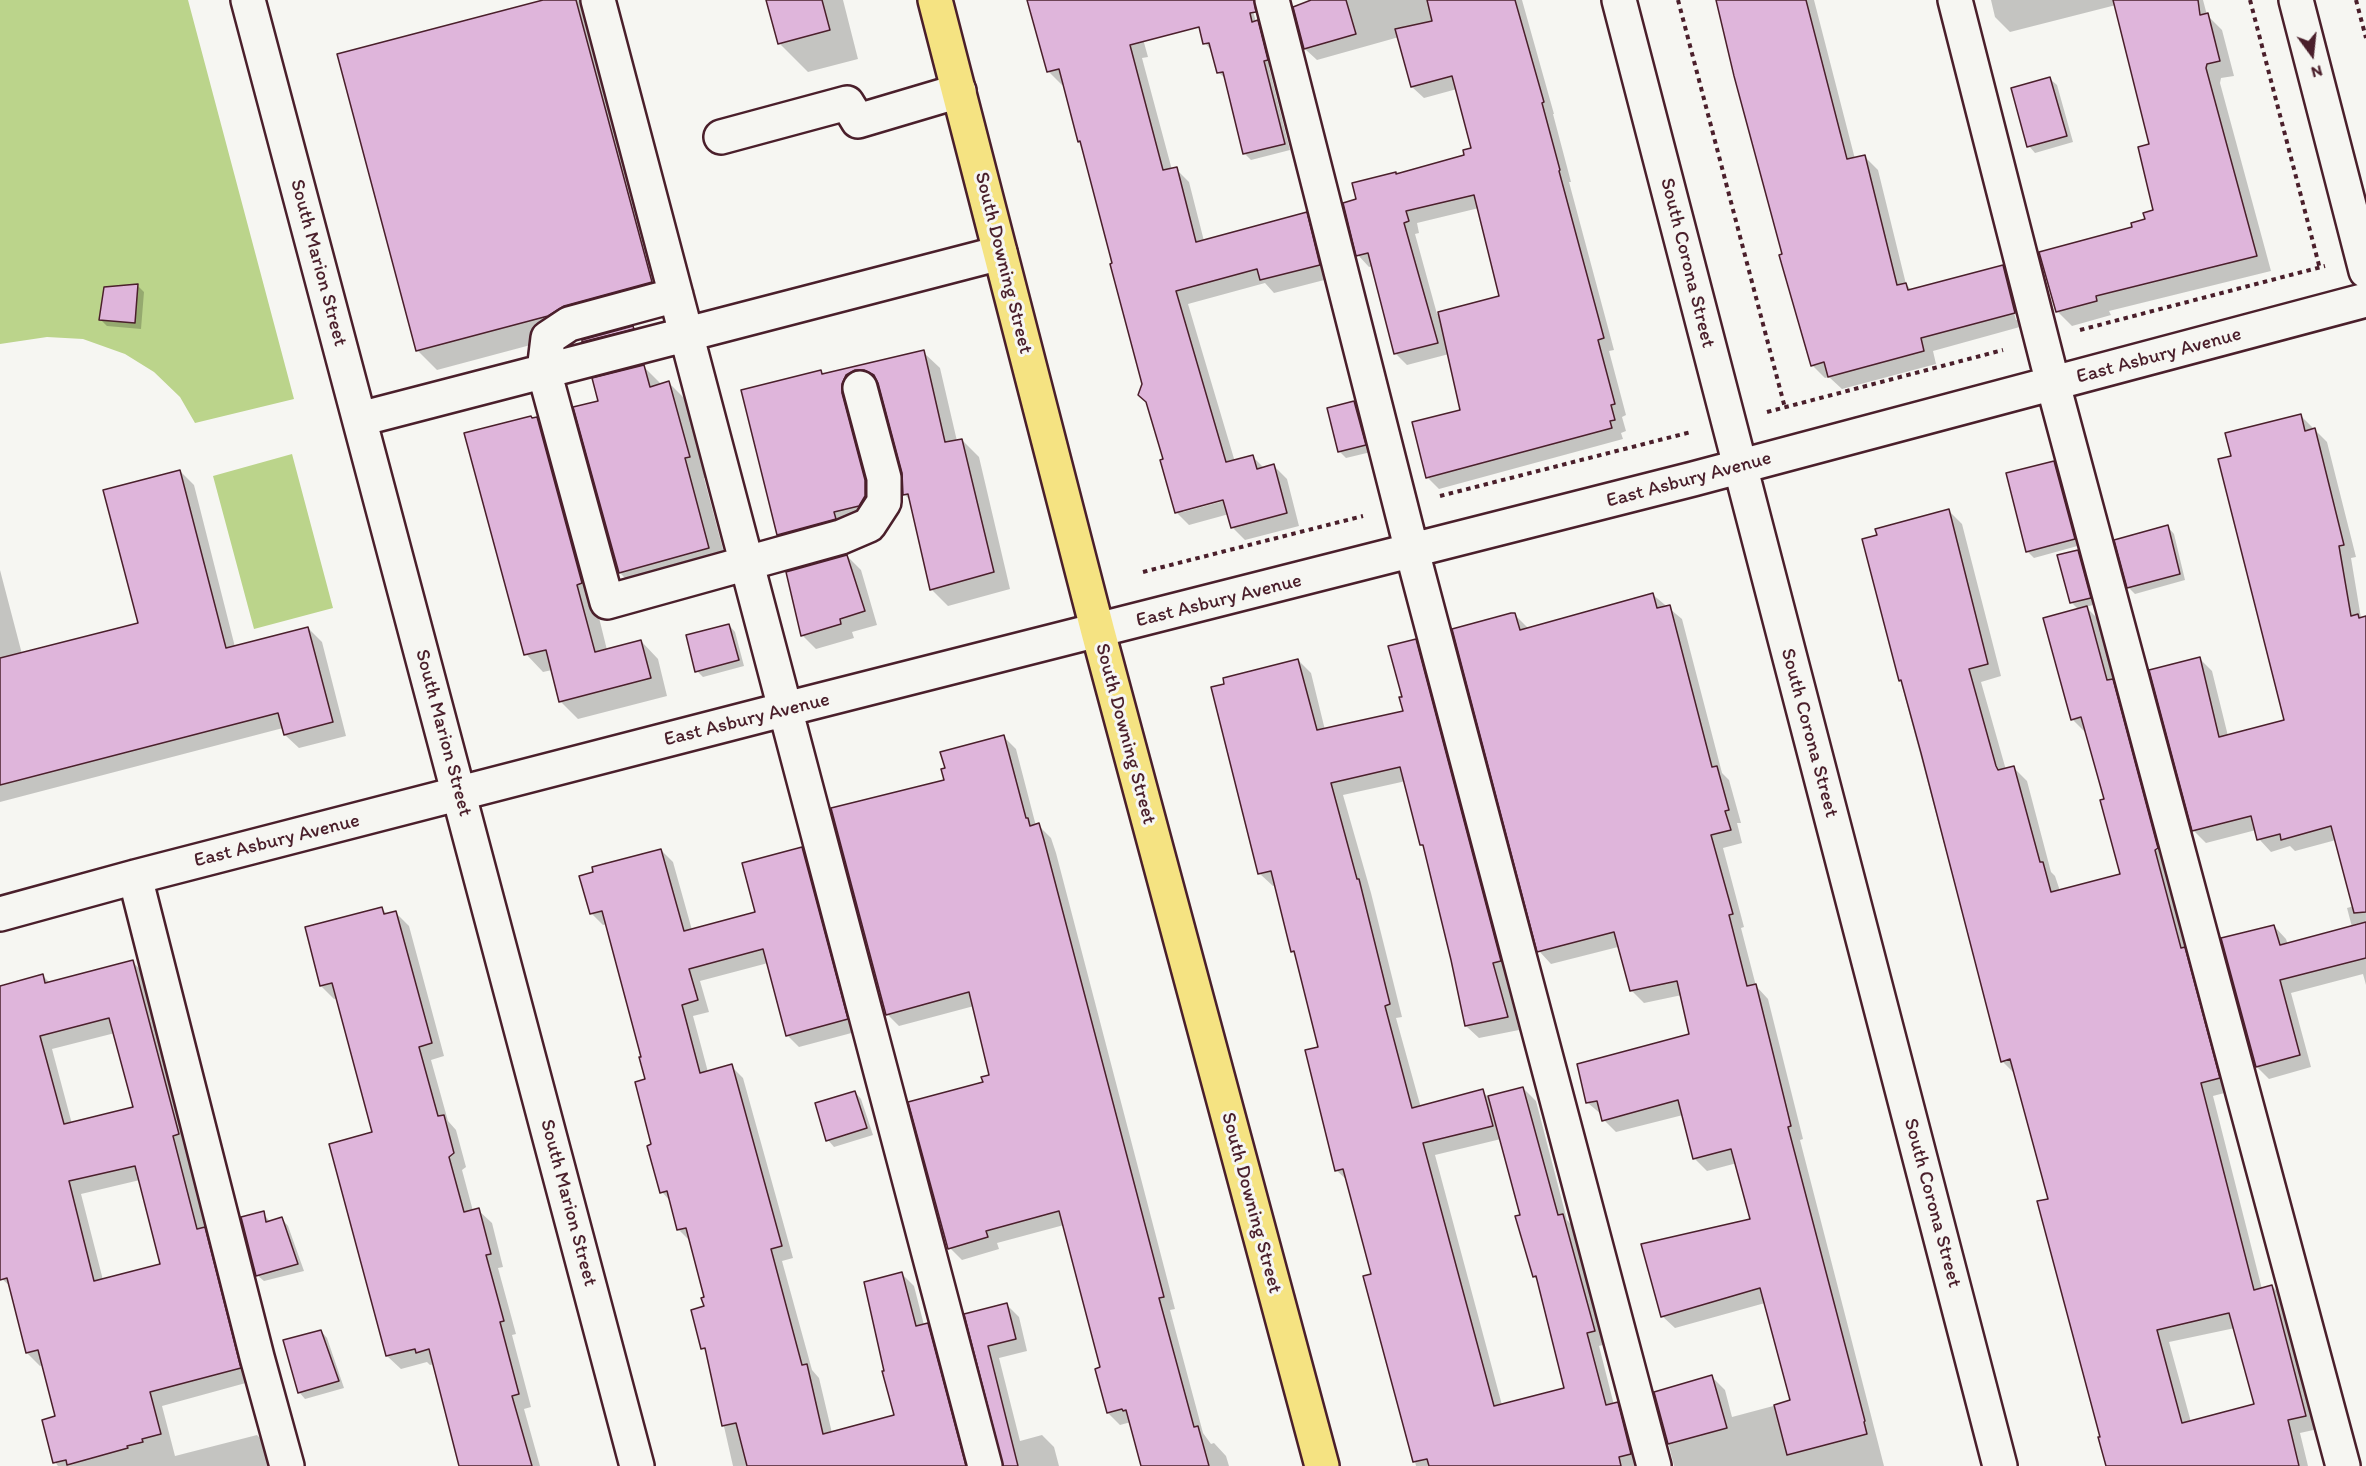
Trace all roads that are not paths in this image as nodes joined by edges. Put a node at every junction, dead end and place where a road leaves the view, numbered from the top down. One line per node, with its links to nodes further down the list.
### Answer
1 (248, 0): 18 (street, South Marion Street)
2 (598, 0): 12 (street)
3 (935, 0): 8 (main road, South Downing Street)
4 (1272, 0): 20 (street)
5 (1619, 0): 19 (street, South Corona Street)
6 (1955, 0): 16 (street)
7 (2296, 0): 11 (street)
8 (959, 91): 9 (street); 10 (main road, South Downing Street)
9 (721, 137)
10 (1000, 253): 14 (street); 22 (main road, South Downing Street)
11 (2366, 271)
12 (676, 295): 14 (street); 15 (street)
13 (2366, 300): 16 (street, East Asbury Avenue)
14 (687, 335): 15 (street); 21 (street)
15 (544, 371): 18 (street); 21 (street)
16 (2053, 384): 19 (street, East Asbury Avenue); 33 (street)
17 (860, 388): 21 (street)
18 (360, 419): 24 (street, South Marion Street)
19 (1739, 467): 20 (street, East Asbury Avenue); 32 (street, South Corona Street)
20 (1412, 551): 22 (street, East Asbury Avenue); 31 (street)
21 (747, 563): 23 (street)
22 (1098, 632): 23 (street, East Asbury Avenue); 30 (main road, South Downing Street)
23 (786, 709): 24 (street, East Asbury Avenue); 29 (street)
24 (460, 794): 25 (street, East Asbury Avenue); 28 (street, South Marion Street)
25 (135, 877): 26 (street, East Asbury Avenue); 27 (street)
26 (0, 914)
27 (287, 1466)
28 (637, 1466)
29 (985, 1466)
30 (1322, 1466)
31 (1654, 1466)
32 (2000, 1466)
33 (2343, 1466)

